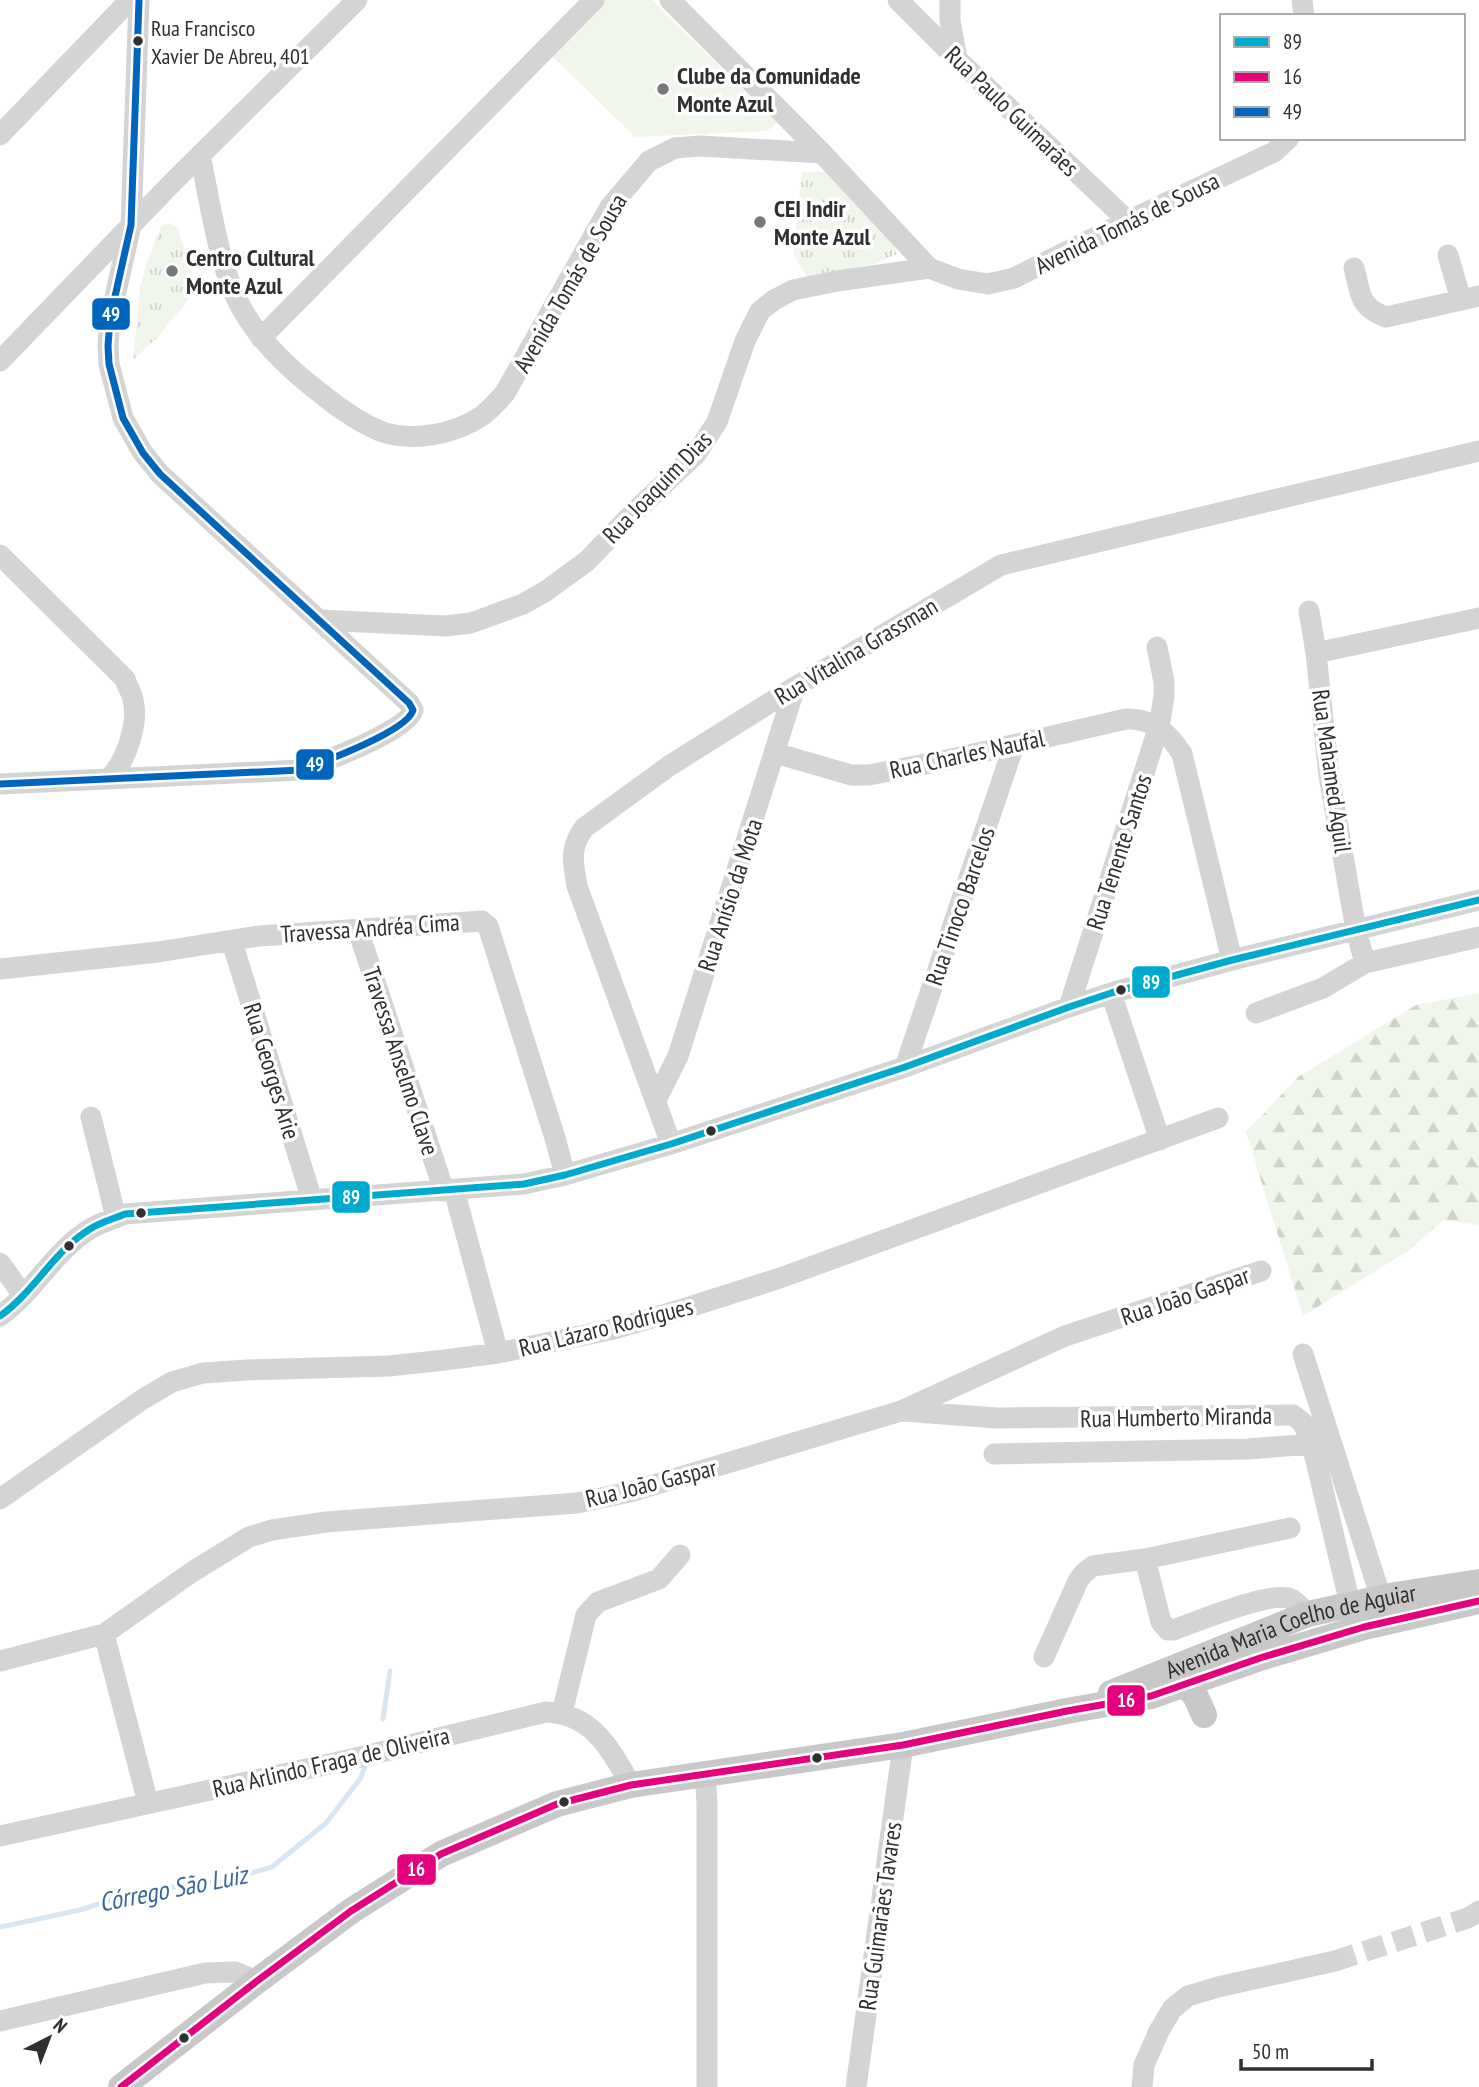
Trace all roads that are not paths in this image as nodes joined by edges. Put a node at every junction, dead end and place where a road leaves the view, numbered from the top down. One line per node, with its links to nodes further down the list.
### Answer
1 (130, 0): 9 (street)
2 (139, 0): 14 (street)
3 (357, 0): 12 (street)
4 (594, 0): 19 (street)
5 (670, 0): 11 (street)
6 (898, 0): 8 (street, Rua Paulo Guimarães)
7 (950, 0): 8 (street)
8 (957, 59): 13 (street, Rua Paulo Guimarães)
9 (0, 135)
10 (1287, 140): 13 (street, Avenida Tomás de Sousa)
11 (822, 153): 16 (street, Avenida Tomás de Sousa); 19 (street, Avenida Tomás de Sousa)
12 (200, 155): 14 (street); 19 (street, Avenida Tomás de Sousa)
13 (1128, 221): 16 (street, Avenida Tomás de Sousa)
14 (131, 225): 20 (street); 25 (street)
15 (1448, 255): 18 (street)
16 (929, 268): 25 (street, Rua Joaquim Dias)
17 (1354, 268): 18 (street)
18 (1470, 298)
19 (261, 338)
20 (0, 361)
21 (1479, 452): 28 (street, Rua Vitalina Grassman)
22 (0, 555): 32 (street)
23 (1309, 611): 27 (street, Rua Mahamed Aguil)
24 (1479, 618): 27 (street)
25 (320, 620): 32 (street)
26 (1157, 647): 29 (street, Rua Tenente Santos)
27 (1316, 653): 36 (street, Rua Mahamed Aguil)
28 (795, 687): 31 (street, Rua Anísio da Mota); 46 (street, Rua Vitalina Grassman)
29 (1159, 726): 30 (street, Rua Charles Naufal); 39 (street); 43 (street, Rua Tenente Santos)
30 (1014, 745): 31 (street, Rua Charles Naufal); 45 (street, Rua Tinoco Barcelos)
31 (775, 753): 46 (street, Rua Anísio da Mota)
32 (109, 778): 33 (street)
33 (0, 784)
34 (1479, 900): 36 (street)
35 (358, 930): 38 (street, Travessa Andréa Cima); 51 (street, Travessa Andréa Cima); 52 (street, Travessa Anselmo Clave)
36 (1356, 930): 39 (street); 40 (street, Rua Mahamed Aguil)
37 (1479, 937): 40 (street)
38 (232, 942): 41 (street, Travessa Andréa Cima); 53 (street, Rua Georges Arie)
39 (1232, 960): 42 (street)
40 (1365, 962): 44 (street)
41 (0, 969)
42 (1111, 993): 43 (street); 49 (street)
43 (1069, 1007): 45 (street)
44 (1256, 1013)
45 (905, 1067): 50 (street)
46 (656, 1100): 50 (street, Rua Vitalina Grassman)
47 (91, 1117): 54 (street)
48 (1218, 1118): 49 (street, Rua Lázaro Rodrigues)
49 (1160, 1140): 59 (street, Rua Lázaro Rodrigues)
50 (671, 1144): 51 (street)
51 (565, 1175): 52 (street)
52 (449, 1190): 53 (street); 59 (street, Travessa Anselmo Clave)
53 (312, 1200): 54 (street)
54 (116, 1217): 57 (street)
55 (0, 1263): 57 (street)
56 (1261, 1271): 61 (street, Rua João Gaspar)
57 (23, 1295): 58 (street)
58 (0, 1316)
59 (498, 1353): 64 (street, Rua Lázaro Rodrigues)
60 (1303, 1354): 70 (street)
61 (901, 1411): 62 (street, Rua Humberto Miranda); 75 (street, Rua João Gaspar)
62 (1312, 1444): 63 (street); 72 (street, Rua Humberto Miranda)
63 (993, 1454)
64 (0, 1499)
65 (1290, 1528): 67 (street)
66 (680, 1555): 81 (street)
67 (1145, 1559): 69 (street); 76 (street)
68 (1479, 1582): 70 (main road, Avenida Maria Coelho de Aguiar)
69 (1271, 1598): 73 (street); 74 (street)
70 (1381, 1598): 72 (main road, Avenida Maria Coelho de Aguiar)
71 (1479, 1601): 78 (main road, Avenida Maria Coelho de Aguiar)
72 (1350, 1604): 73 (main road, Avenida Maria Coelho de Aguiar)
73 (1316, 1612): 74 (main road, Avenida Maria Coelho de Aguiar); 78 (main road)
74 (1280, 1625): 80 (main road, Avenida Maria Coelho de Aguiar)
75 (104, 1634): 77 (street, Rua João Gaspar); 86 (street)
76 (1044, 1657)
77 (0, 1661)
78 (1222, 1673): 79 (main road, Avenida Maria Coelho de Aguiar)
79 (1186, 1685): 80 (main road, Avenida Maria Coelho de Aguiar); 82 (main road)
80 (1067, 1711): 83 (main road, Avenida Maria Coelho de Aguiar)
81 (562, 1713): 85 (street); 86 (street, Rua Arlindo Fraga de Oliveira)
82 (1204, 1715)
83 (903, 1745): 84 (main road, Avenida Maria Coelho de Aguiar); 93 (street, Rua Guimarães Tavares)
84 (705, 1774): 85 (main road, Avenida Maria Coelho de Aguiar); 92 (street)
85 (631, 1785): 89 (main road, Avenida Maria Coelho de Aguiar)
86 (148, 1803): 87 (street, Rua Arlindo Fraga de Oliveira)
87 (0, 1836)
88 (1335, 1961): 94 (street)
89 (257, 1981): 90 (street); 91 (main road, Avenida Maria Coelho de Aguiar)
90 (0, 2021)
91 (121, 2087)
92 (707, 2087)
93 (856, 2087)
94 (1143, 2087)

